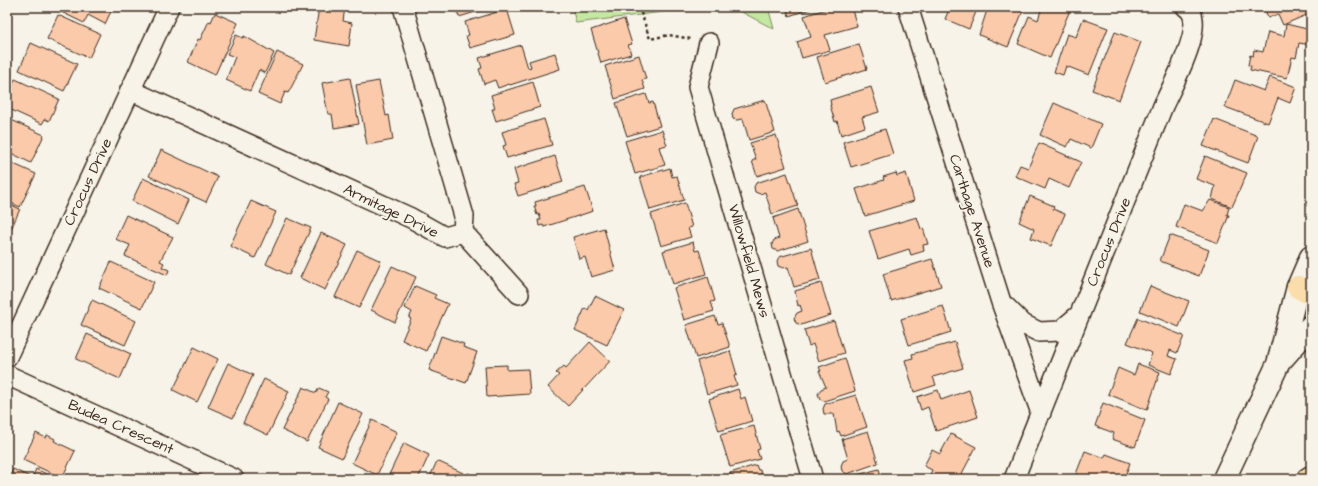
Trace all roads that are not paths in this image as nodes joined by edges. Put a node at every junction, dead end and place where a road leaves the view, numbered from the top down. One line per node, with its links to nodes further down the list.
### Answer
1 (169, 7): 6 (street, Crocus Drive)
2 (403, 7): 7 (street, Armitage Drive)
3 (908, 7): 11 (street, Carthage Avenue)
4 (1186, 7): 12 (street, Crocus Drive)
5 (709, 43): 20 (street, Willowfield Mews)
6 (130, 90): 7 (street, Armitage Drive); 14 (street, Crocus Drive)
7 (462, 232): 10 (street)
8 (1311, 257): 9 (main road)
9 (1304, 291): 15 (main road)
10 (519, 294)
11 (1002, 302): 12 (street); 17 (street, Carthage Avenue)
12 (1080, 314): 17 (street, Crocus Drive)
13 (1311, 326): 15 (main road)
14 (7, 357)
15 (1278, 364): 22 (main road)
16 (7, 375): 19 (street, Budea Crescent)
17 (1041, 413): 21 (street, Crocus Drive)
18 (1311, 477): 23 (highway)
19 (234, 479)
20 (812, 479)
21 (1014, 479)
22 (1224, 479)
23 (1308, 479)

